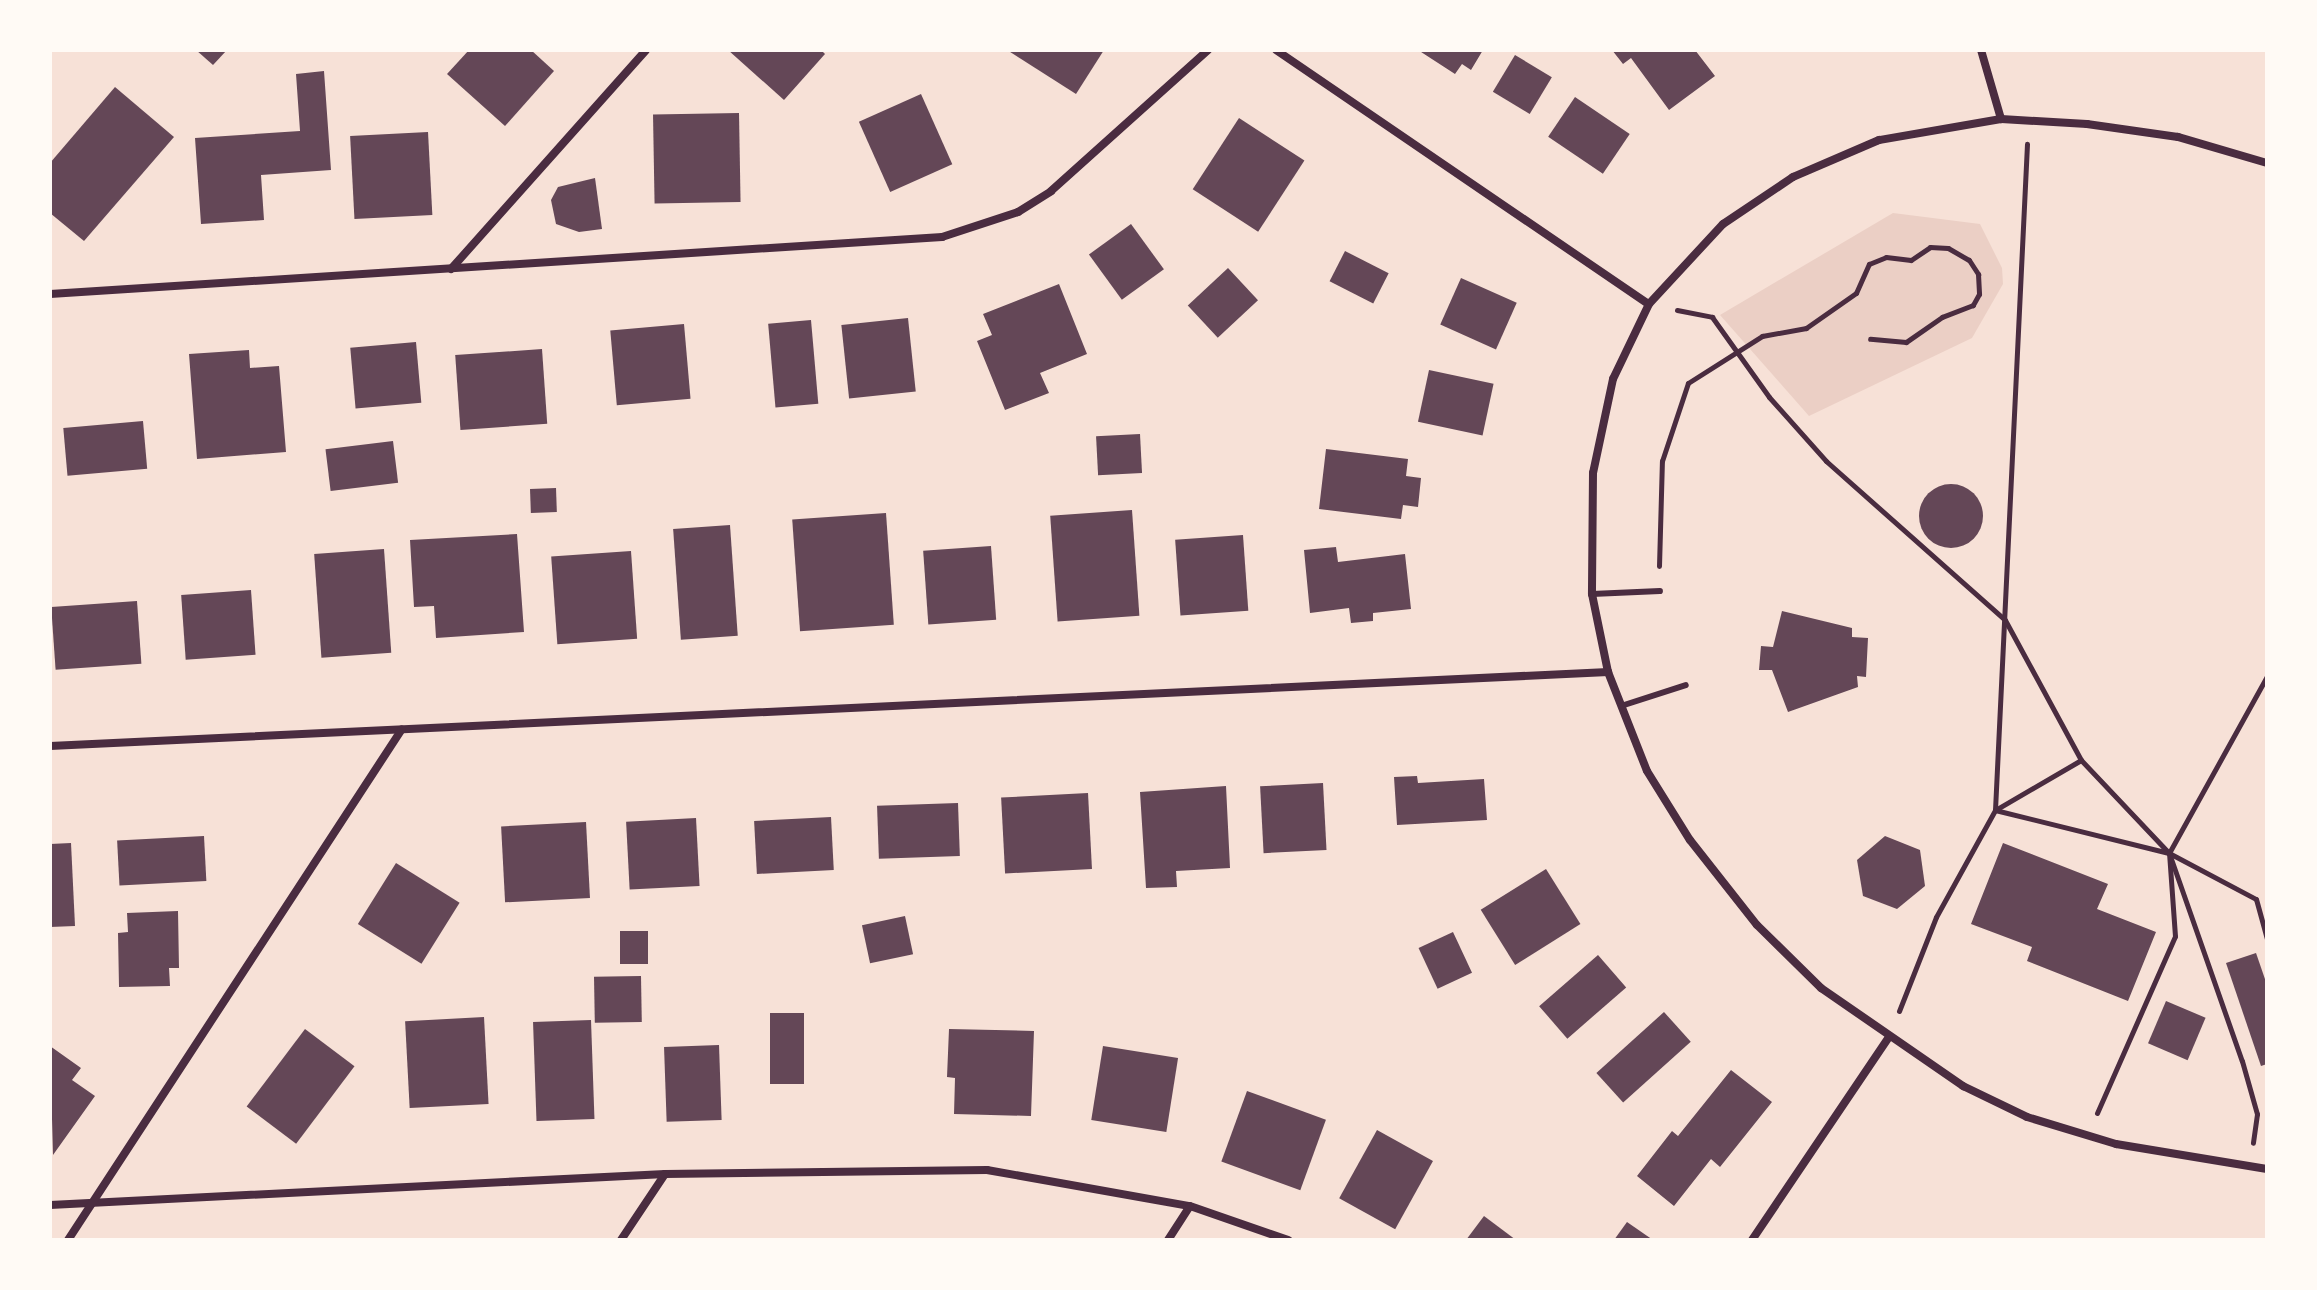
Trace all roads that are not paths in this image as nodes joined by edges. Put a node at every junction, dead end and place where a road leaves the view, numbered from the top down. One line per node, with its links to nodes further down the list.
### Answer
1 (646, 50): 7 (street)
2 (1208, 50): 7 (street)
3 (1276, 50): 9 (street)
4 (1981, 50): 5 (street)
5 (2001, 119): 6 (street); 9 (street)
6 (2267, 163)
7 (451, 269): 8 (street)
8 (50, 294)
9 (1649, 304): 11 (street)
10 (1660, 591): 11 (lane)
11 (1592, 594): 12 (street)
12 (1608, 672): 14 (street); 15 (street)
13 (1686, 685): 14 (lane)
14 (1621, 706): 17 (street)
15 (402, 729): 16 (street); 20 (street)
16 (50, 746)
17 (1888, 1038): 18 (street); 27 (street)
18 (2267, 1169)
19 (665, 1174): 20 (street); 22 (street); 24 (street)
20 (93, 1203): 21 (street); 23 (street)
21 (50, 1205)
22 (1190, 1206): 25 (street); 26 (street)
23 (68, 1240)
24 (621, 1240)
25 (1168, 1240)
26 (1288, 1240)
27 (1752, 1240)

